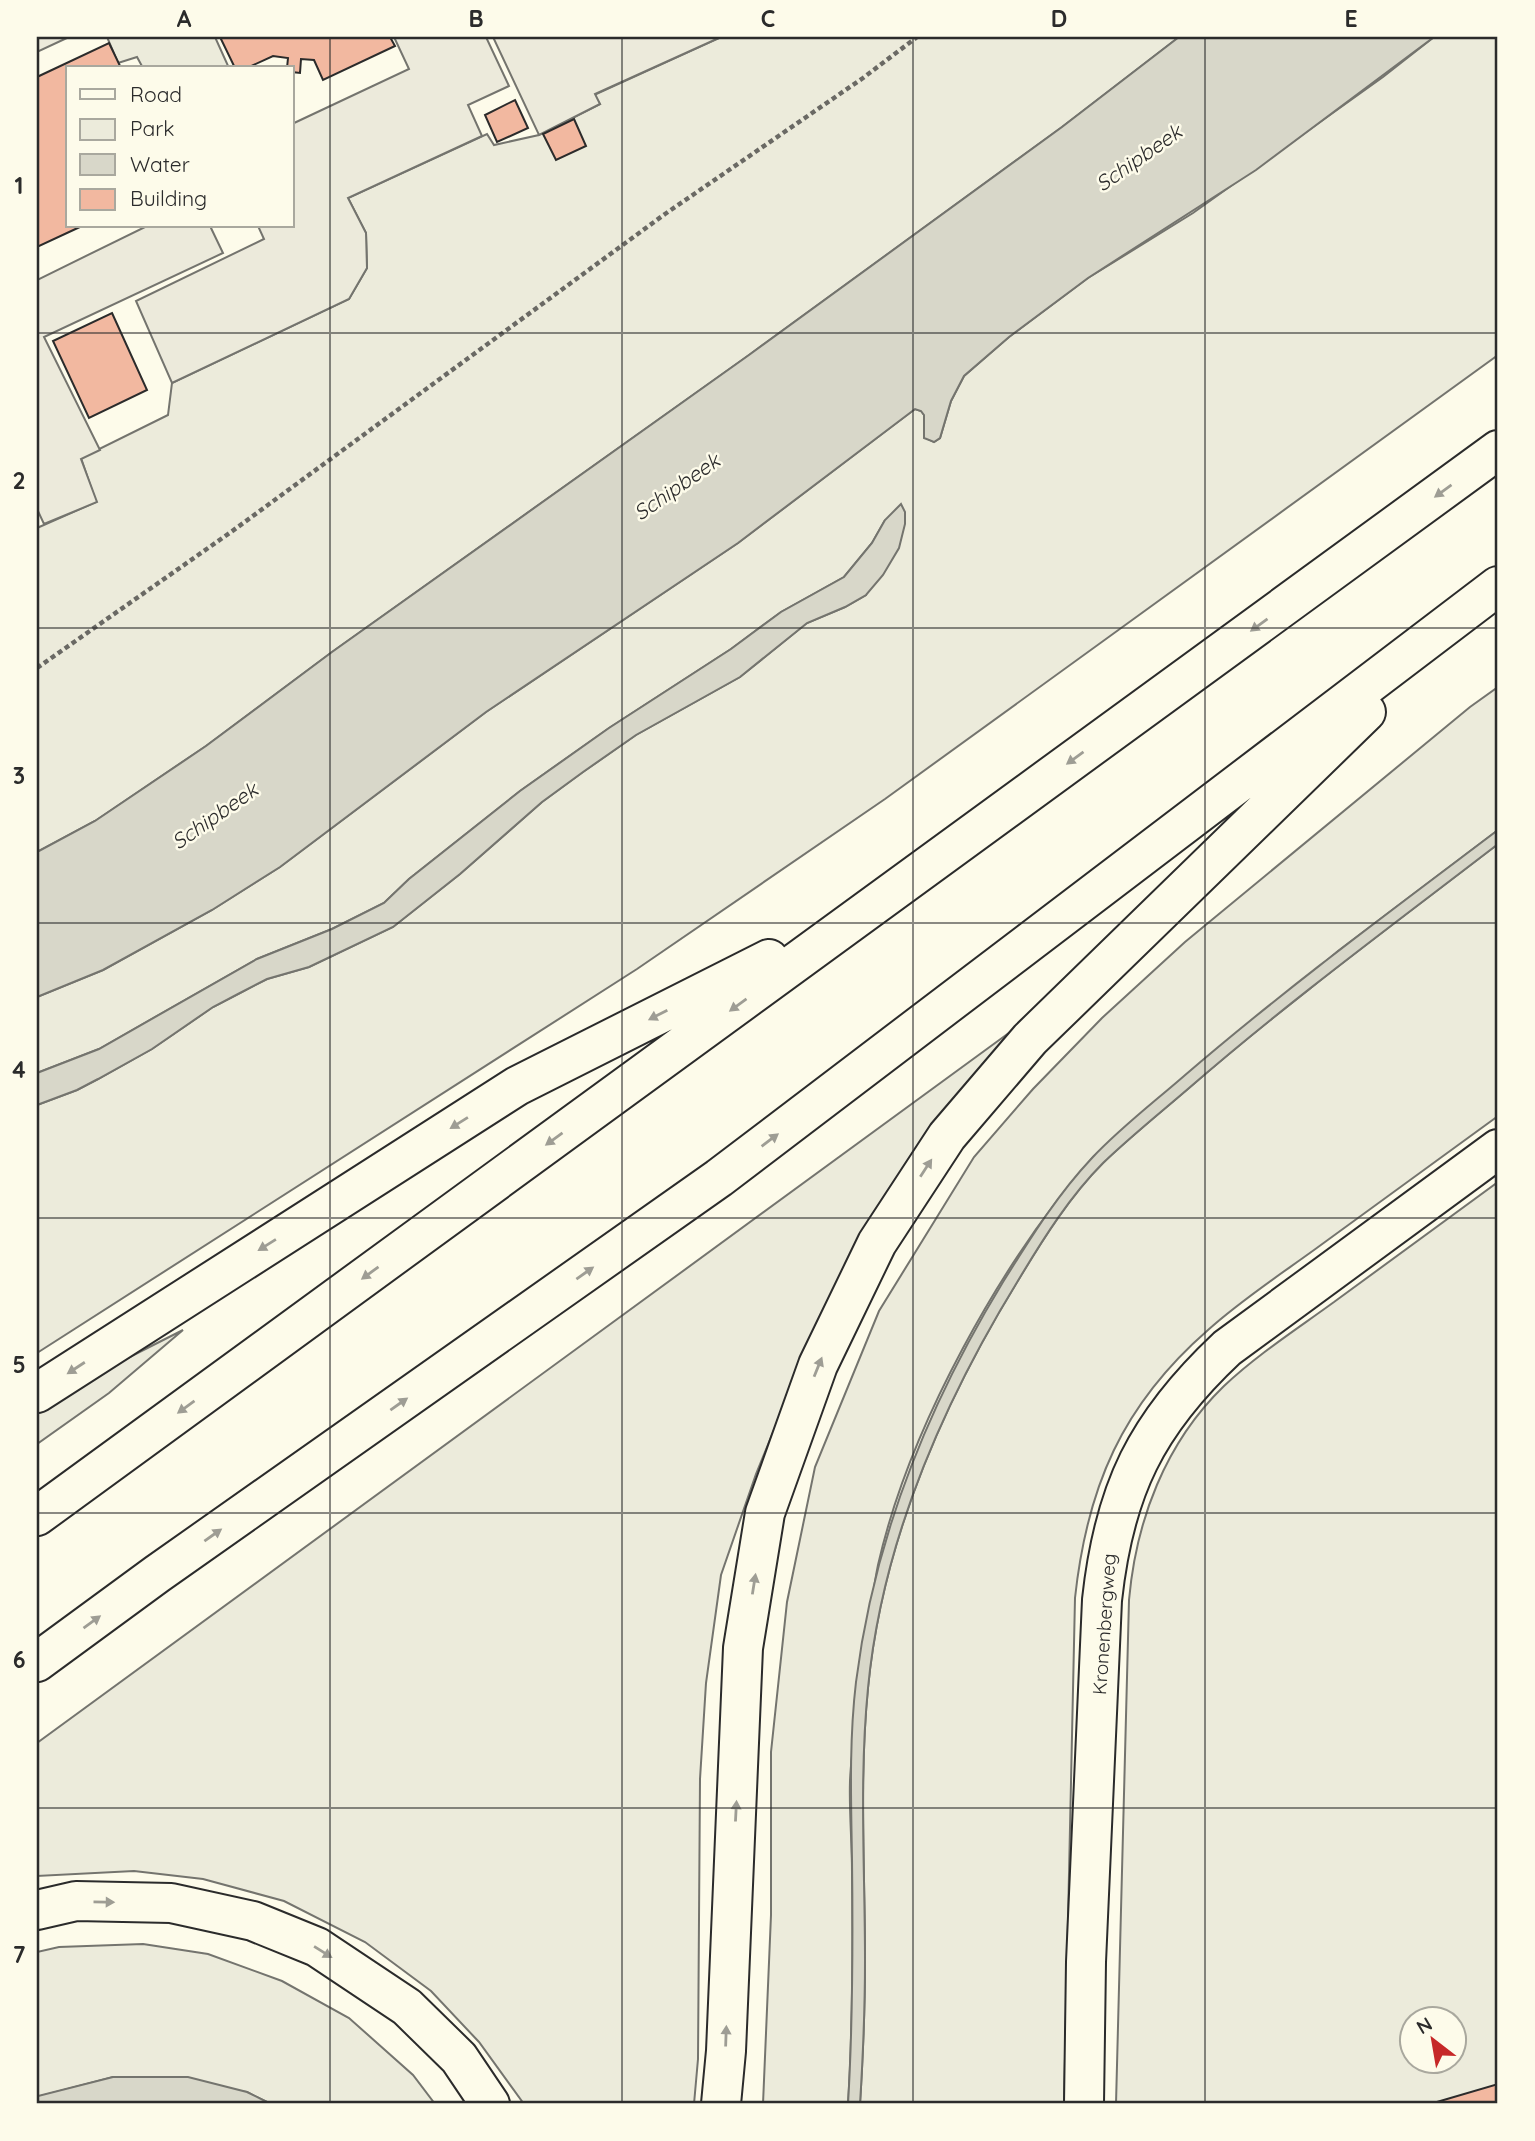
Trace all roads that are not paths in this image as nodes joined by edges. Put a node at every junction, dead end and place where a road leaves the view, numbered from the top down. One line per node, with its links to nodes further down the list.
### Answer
1 (1498, 450): 3 (main road, one-way to 3)
2 (1493, 590): 7 (main road, one-way to 2); 10 (main road, one-way to 2)
3 (872, 907): 5 (main road, one-way to 5); 6 (main road, one-way to 6)
4 (1498, 1149): 11 (main road, Kronenbergweg)
5 (37, 1393)
6 (37, 1516)
7 (37, 1662)
8 (37, 1910): 9 (main road, one-way to 9)
9 (490, 2104)
10 (721, 2104)
11 (1084, 2104)

